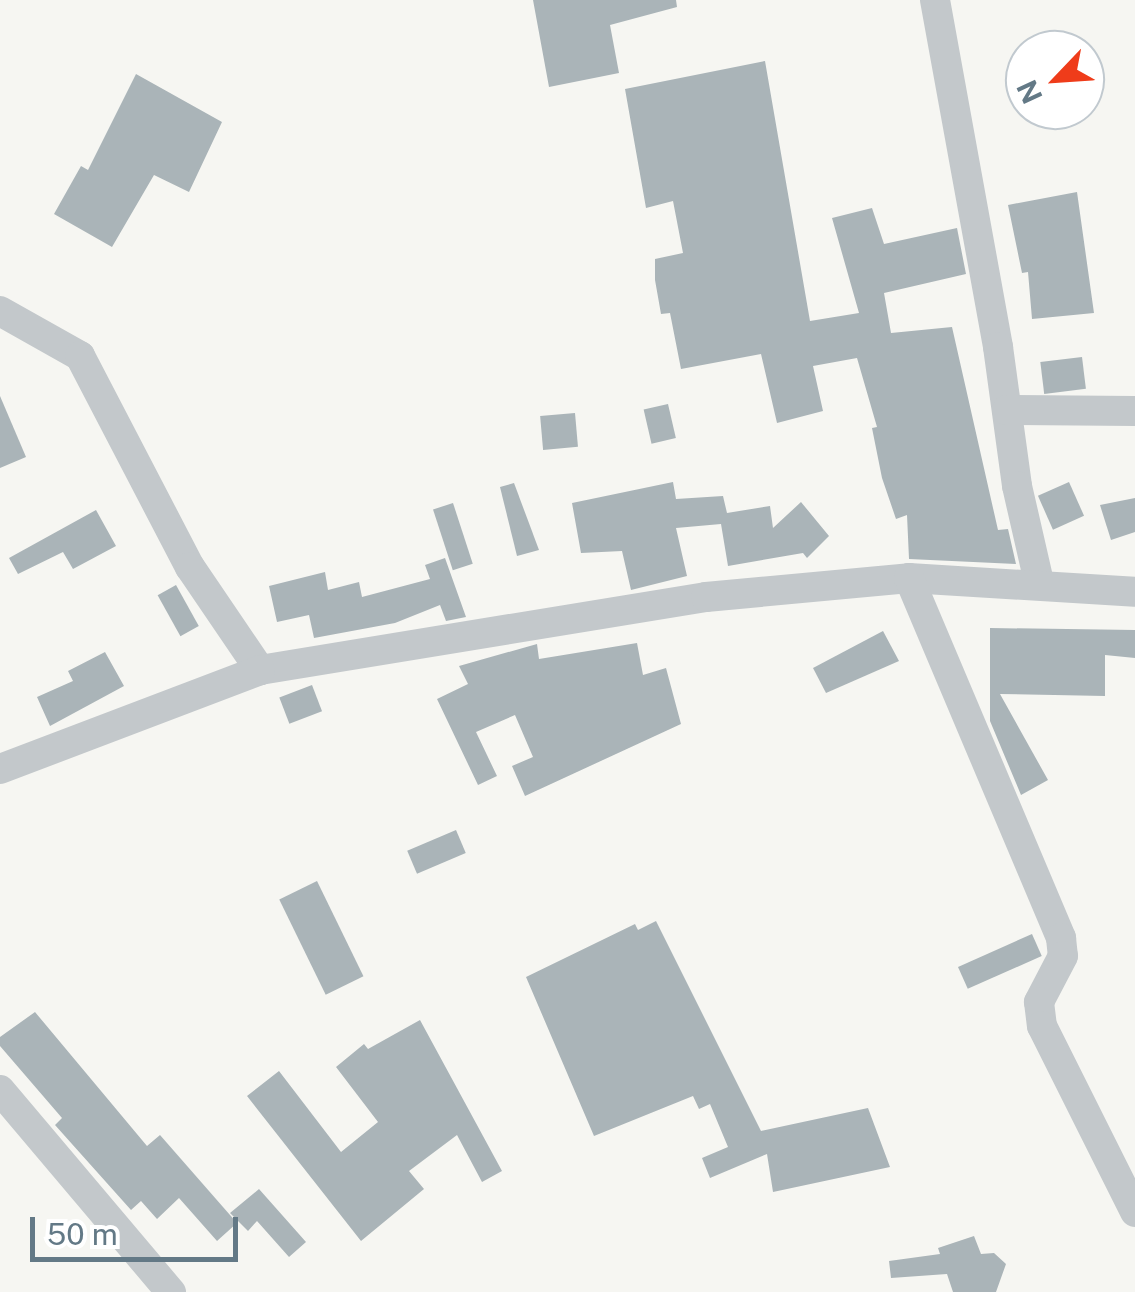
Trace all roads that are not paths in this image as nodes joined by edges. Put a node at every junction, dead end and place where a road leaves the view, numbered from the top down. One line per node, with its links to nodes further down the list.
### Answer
1 (935, 0): 3 (street)
2 (0, 310): 8 (street)
3 (1007, 410): 4 (street); 6 (street)
4 (1135, 411)
5 (909, 578): 6 (street); 8 (street); 11 (street)
6 (1039, 582): 7 (street)
7 (1135, 592)
8 (260, 670): 9 (street)
9 (0, 769)
10 (0, 1090): 12 (street)
11 (1135, 1212)
12 (171, 1292)

